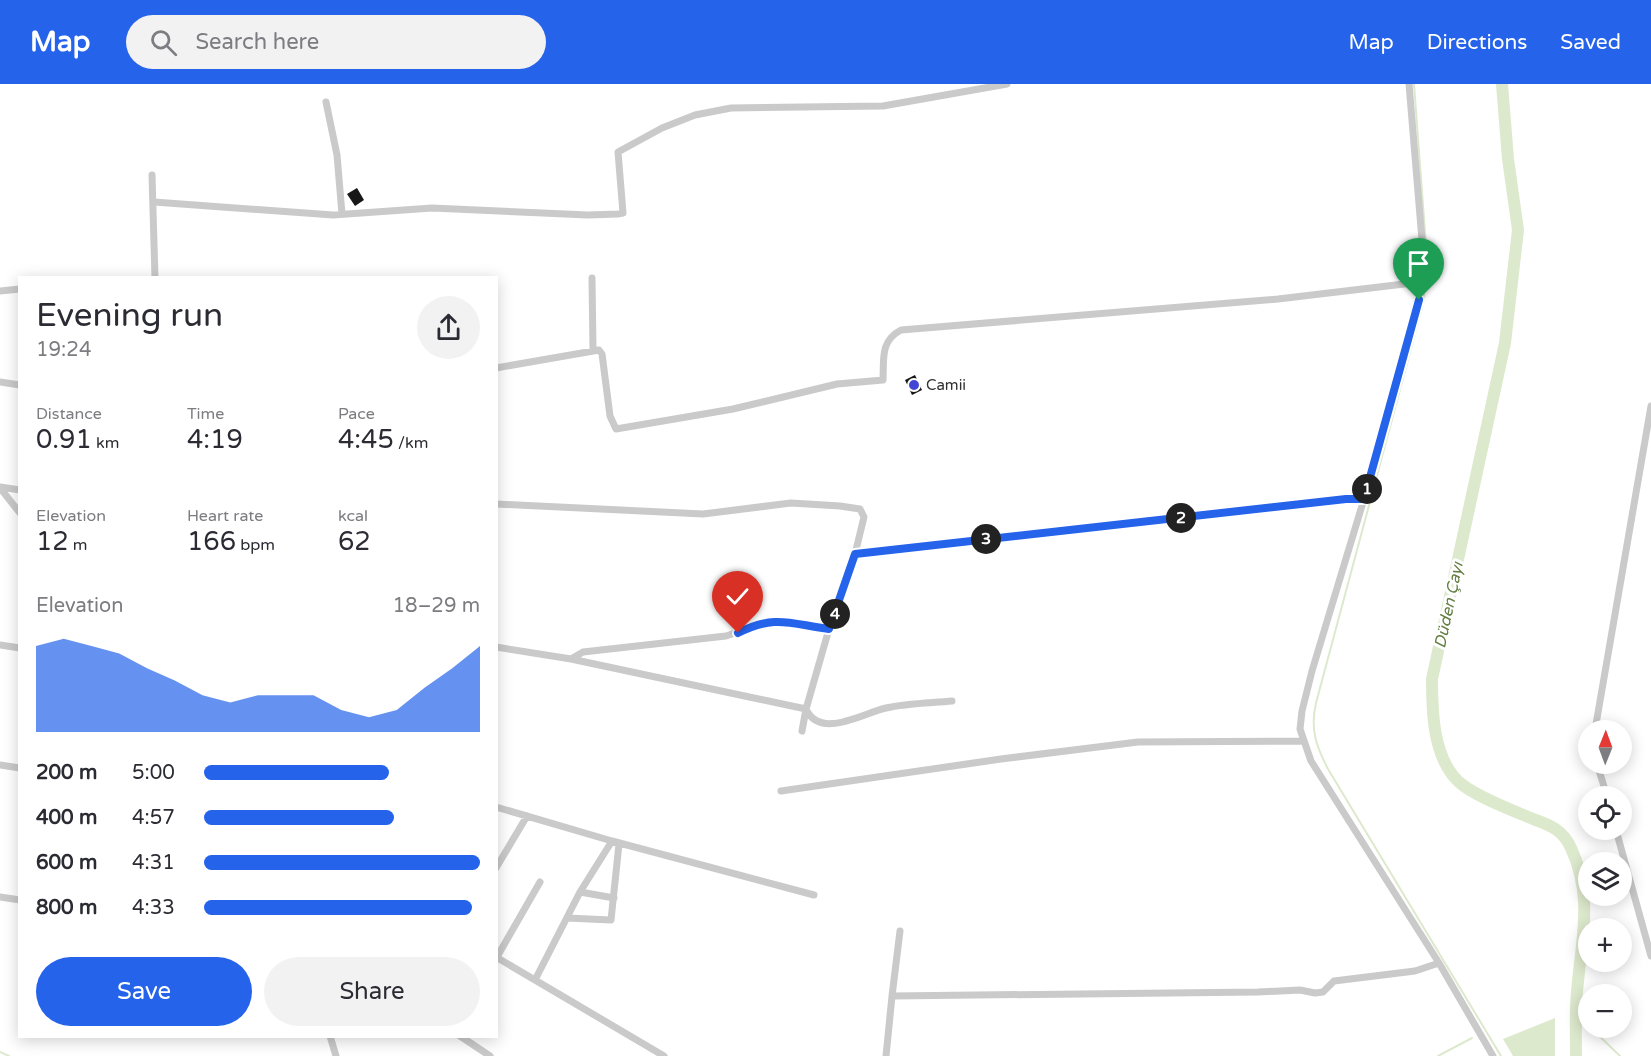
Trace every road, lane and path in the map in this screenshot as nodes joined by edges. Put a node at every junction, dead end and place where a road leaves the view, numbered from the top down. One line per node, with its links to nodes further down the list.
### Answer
1 (1007, 84): 6 (street)
2 (1409, 84): 9 (street)
3 (326, 102): 6 (street)
4 (152, 175): 5 (street)
5 (154, 201): 6 (street); 7 (street)
6 (342, 214)
7 (155, 276)
8 (592, 278): 12 (street)
9 (1421, 282): 12 (street); 21 (street)
10 (18, 289): 11 (street)
11 (0, 291)
12 (593, 349): 13 (street)
13 (498, 368)
14 (0, 382): 15 (street)
15 (18, 385)
16 (1651, 406): 17 (street)
17 (1642, 458): 18 (street); 32 (street)
18 (1651, 459)
19 (0, 488): 20 (street); 23 (street)
20 (18, 490)
21 (1364, 499): 24 (street); 34 (street)
22 (498, 504): 24 (street)
23 (18, 510)
24 (855, 554): 25 (street)
25 (829, 629): 29 (street); 31 (street)
26 (0, 645): 28 (street)
27 (498, 647): 29 (street)
28 (18, 648)
29 (571, 659): 31 (street)
30 (952, 701): 31 (street)
31 (806, 709): 33 (street)
32 (1597, 720)
33 (802, 731)
34 (1303, 741): 37 (street); 54 (street)
35 (0, 765): 36 (street)
36 (18, 768)
37 (781, 791)
38 (498, 808): 39 (street)
39 (527, 816): 41 (street); 42 (street)
40 (1619, 840): 52 (street)
41 (615, 843): 44 (street); 45 (street); 47 (street)
42 (498, 865)
43 (540, 882): 51 (street)
44 (580, 892): 47 (street); 49 (street)
45 (814, 895)
46 (0, 897): 48 (street)
47 (614, 898): 49 (street)
48 (18, 900)
49 (567, 918): 55 (street)
50 (900, 932): 56 (street)
51 (498, 955)
52 (1651, 956)
53 (498, 958): 55 (street)
54 (1439, 963): 56 (street); 63 (street)
55 (535, 980): 61 (street)
56 (892, 996): 62 (street)
57 (331, 1038): 59 (street)
58 (463, 1038): 60 (street)
59 (336, 1056)
60 (490, 1056)
61 (664, 1056)
62 (886, 1056)
63 (1493, 1056)

